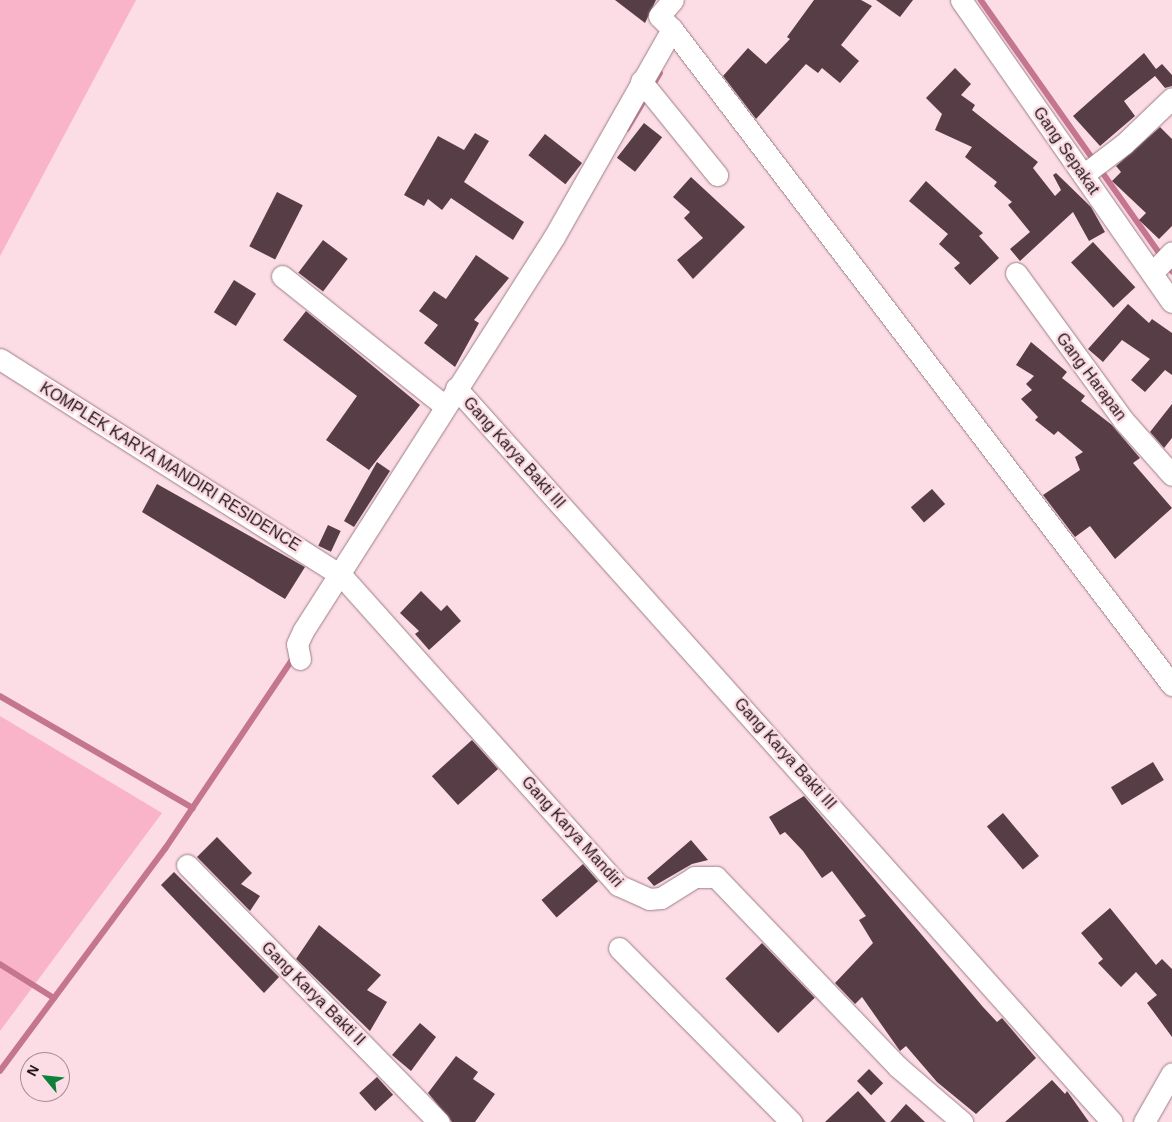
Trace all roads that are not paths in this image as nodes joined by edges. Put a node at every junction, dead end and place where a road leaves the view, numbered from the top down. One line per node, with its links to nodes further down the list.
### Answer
1 (673, 0): 3 (street)
2 (961, 0): 6 (street, Gang Sepakat)
3 (672, 29): 4 (street); 17 (street)
4 (647, 89): 7 (street); 13 (street)
5 (1172, 98): 6 (street)
6 (1094, 169): 8 (street, Gang Sepakat)
7 (717, 175)
8 (1163, 261): 11 (street, Gang Sepakat)
9 (1016, 273): 14 (street, Gang Harapan)
10 (282, 276): 13 (street, Gang Karya Bakti III)
11 (1172, 301)
12 (0, 359): 15 (street, KOMPLEK KARYA MANDIRI RESIDENCE)
13 (457, 397): 15 (street); 24 (street, Gang Karya Bakti III)
14 (1172, 476)
15 (340, 575): 16 (street); 23 (street, Gang Karya Mandiri)
16 (300, 659)
17 (1172, 685)
18 (187, 864): 21 (street, Gang Karya Bakti II)
19 (619, 948): 22 (street)
20 (1172, 1073): 25 (street)
21 (439, 1122)
22 (791, 1122)
23 (962, 1122)
24 (1112, 1122)
25 (1144, 1122)

